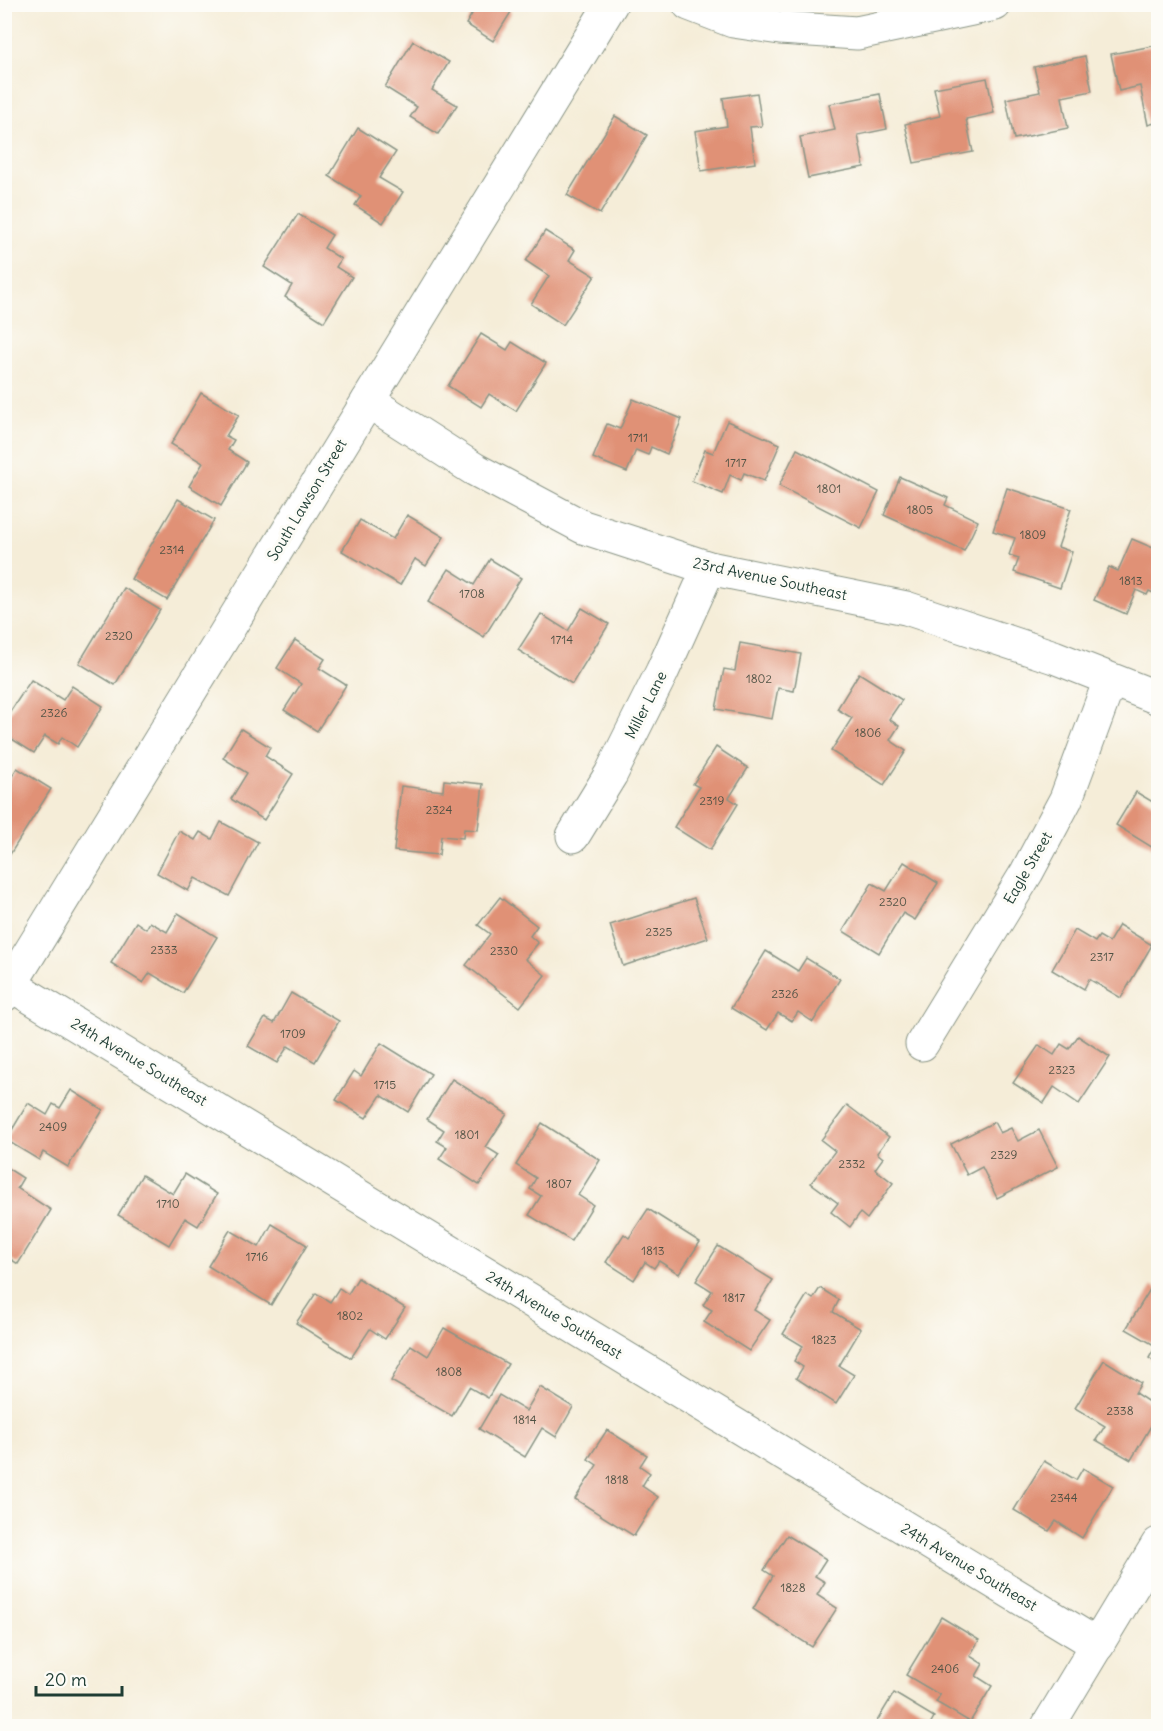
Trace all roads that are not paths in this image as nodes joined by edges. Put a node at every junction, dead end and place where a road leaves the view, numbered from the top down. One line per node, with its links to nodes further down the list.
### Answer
1 (611, 4): 4 (street, South Lawson Street)
2 (688, 4): 3 (street)
3 (995, 4)
4 (368, 401): 5 (street, 23rd Avenue Southeast); 9 (street, South Lawson Street)
5 (709, 568): 6 (street, 23rd Avenue Southeast); 8 (street, Miller Lane)
6 (1110, 680): 7 (street, 23rd Avenue Southeast); 10 (street, Eagle Street)
7 (1158, 698)
8 (573, 836)
9 (8, 990): 12 (street, 24th Avenue Southeast)
10 (922, 1044)
11 (1158, 1544): 12 (street)
12 (1098, 1645): 13 (street)
13 (1048, 1726)

